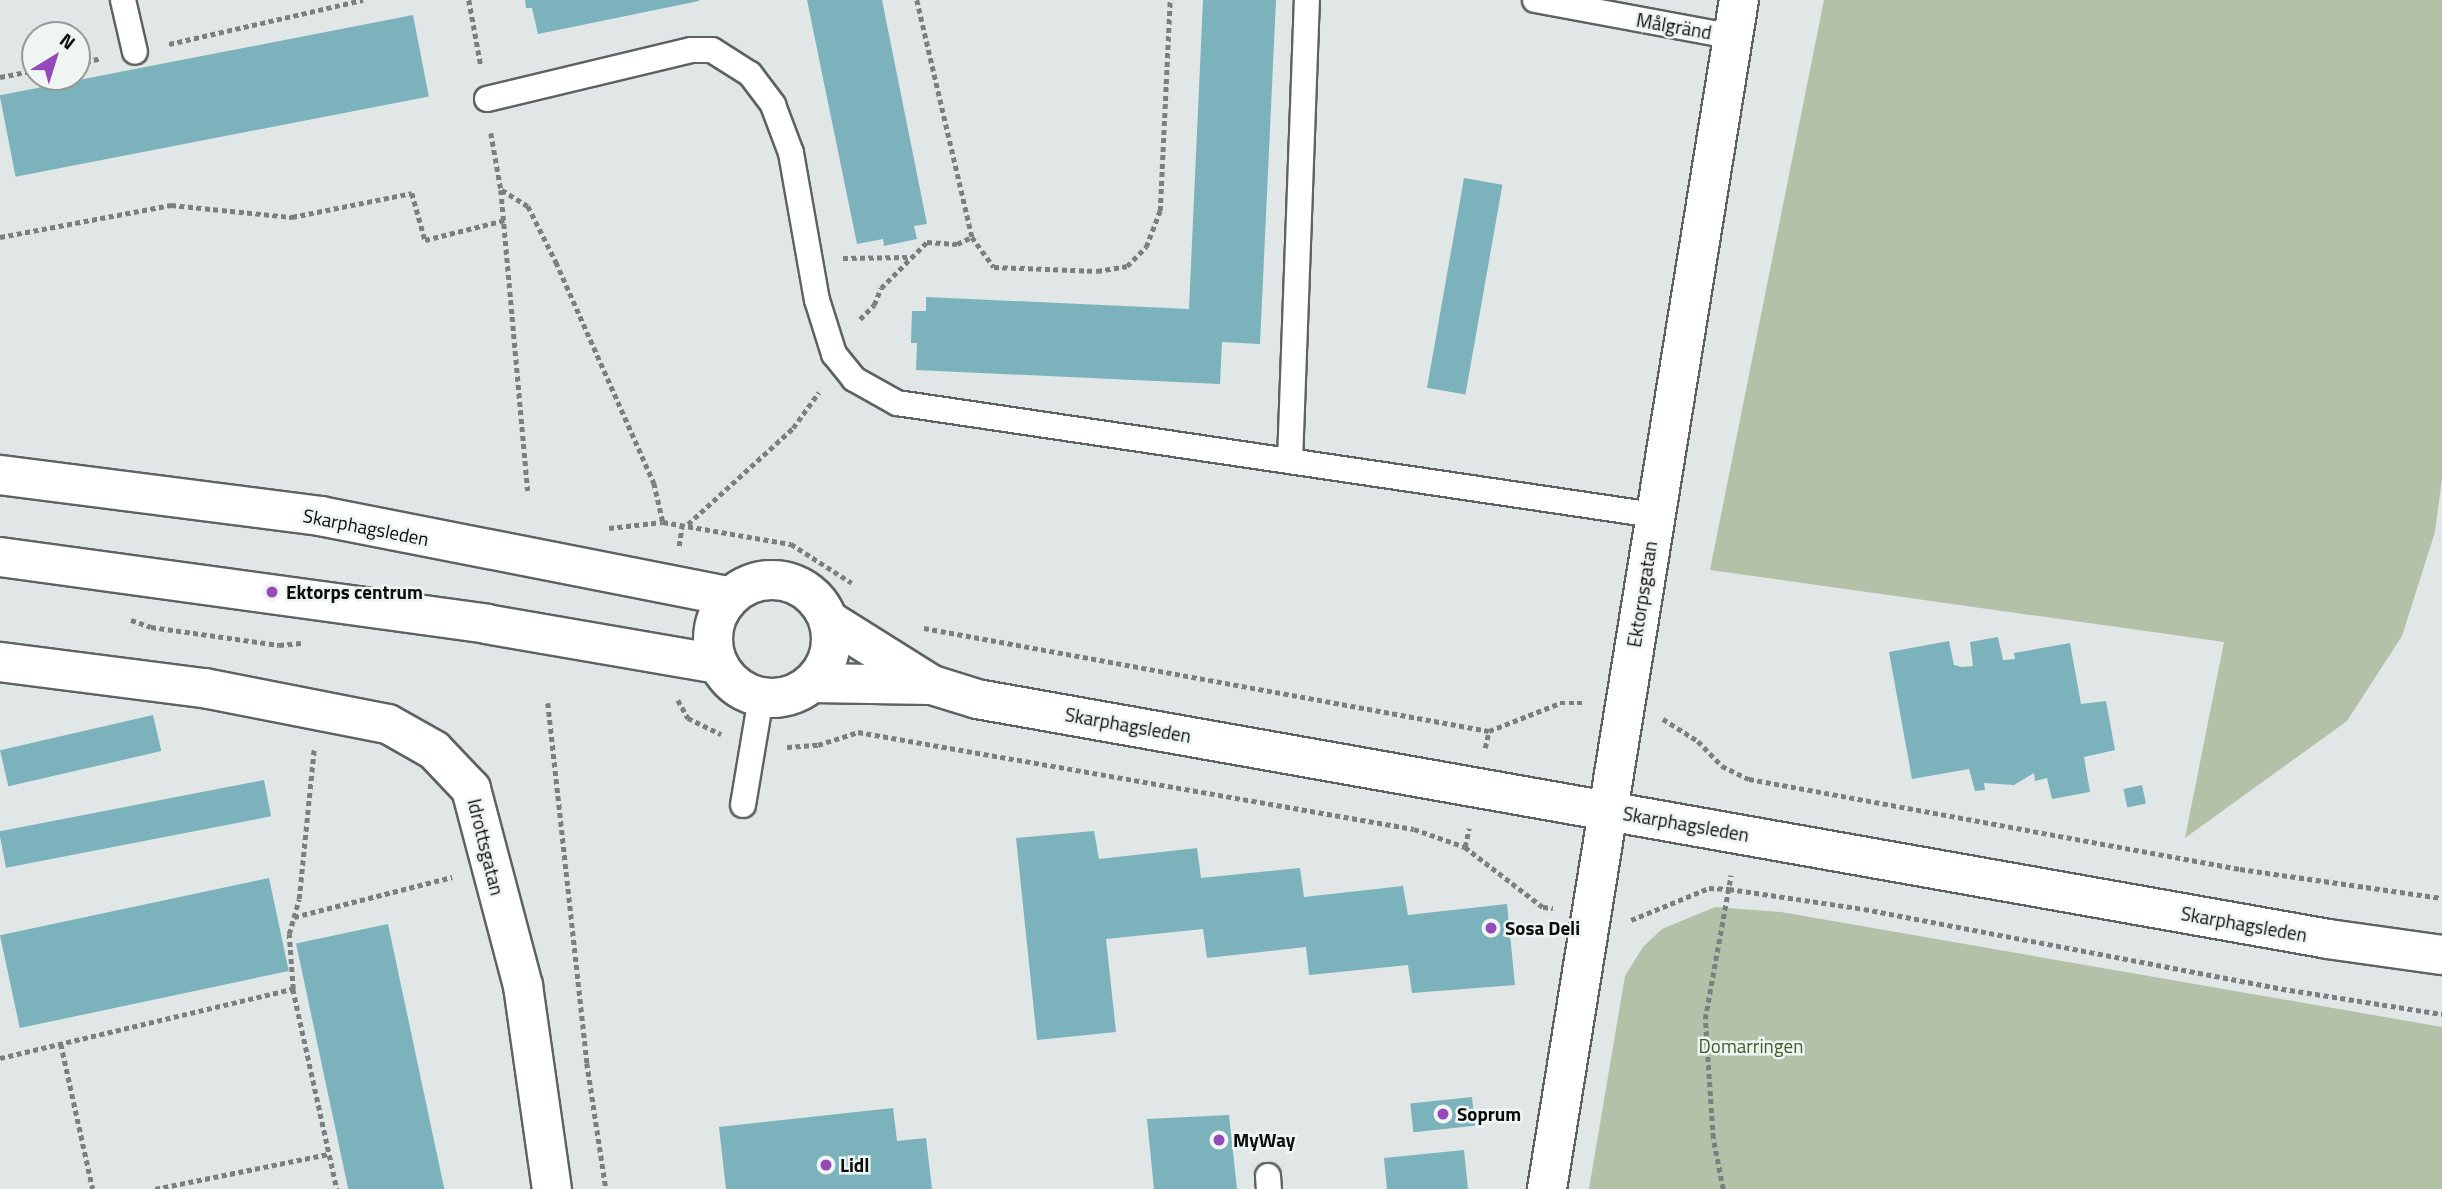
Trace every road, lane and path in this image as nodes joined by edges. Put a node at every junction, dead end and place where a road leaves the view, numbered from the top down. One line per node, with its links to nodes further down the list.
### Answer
1 (123, 0): 10 (lane)
2 (363, 0): 8 (path)
3 (469, 0): 13 (path)
4 (918, 0): 17 (path)
5 (1170, 0): 17 (path)
6 (1307, 0): 21 (lane)
7 (1535, 0): 9 (lane, Målgränd)
8 (347, 1): 10 (path)
9 (1735, 18): 24 (main road, Ektorpsgatan)
10 (135, 52)
11 (21, 73): 12 (path)
12 (0, 77)
13 (487, 99): 14 (path); 19 (lane)
14 (502, 190): 15 (path); 25 (path)
15 (505, 220): 16 (path); 23 (path)
16 (0, 237)
17 (972, 237): 18 (path)
18 (911, 257): 19 (path); 20 (path)
19 (811, 264): 20 (lane)
20 (837, 359): 21 (lane); 25 (path)
21 (1290, 461): 24 (lane)
22 (0, 475): 28 (main road, Skarphagsleden)
23 (528, 491)
24 (1654, 515): 39 (main road, Ektorpsgatan)
25 (688, 525): 27 (path)
26 (0, 557): 32 (main road)
27 (858, 589)
28 (729, 596): 29 (main road); 32 (main road)
29 (830, 621): 33 (main road); 34 (main road, Skarphagsleden)
30 (914, 626): 39 (path)
31 (0, 662): 38 (main road, Idrottsgatan)
32 (717, 663): 36 (main road)
33 (814, 683): 34 (main road, Skarphagsleden); 36 (main road)
34 (932, 685): 42 (main road, Skarphagsleden)
35 (669, 697): 40 (path)
36 (761, 697): 40 (lane)
37 (548, 703): 58 (path)
38 (320, 710): 43 (main road, Idrottsgatan); 47 (path)
39 (1624, 710): 42 (main road, Ektorpsgatan); 45 (path)
40 (752, 744): 41 (lane); 46 (path)
41 (743, 805)
42 (1609, 811): 46 (main road, Ektorpsgatan); 48 (main road, Skarphagsleden)
43 (490, 867): 47 (path); 57 (main road, Idrottsgatan)
44 (1729, 889): 46 (path); 50 (path); 60 (path)
45 (2442, 898)
46 (1593, 914): 59 (main road, Ektorpsgatan)
47 (294, 917): 49 (path)
48 (2442, 956)
49 (293, 989): 51 (path); 53 (path)
50 (2442, 1014)
51 (61, 1044): 52 (path); 54 (path)
52 (0, 1058)
53 (330, 1154): 55 (path); 56 (path)
54 (93, 1189)
55 (156, 1189)
56 (337, 1189)
57 (552, 1189)
58 (606, 1189)
59 (1547, 1189)
60 (1723, 1189)

